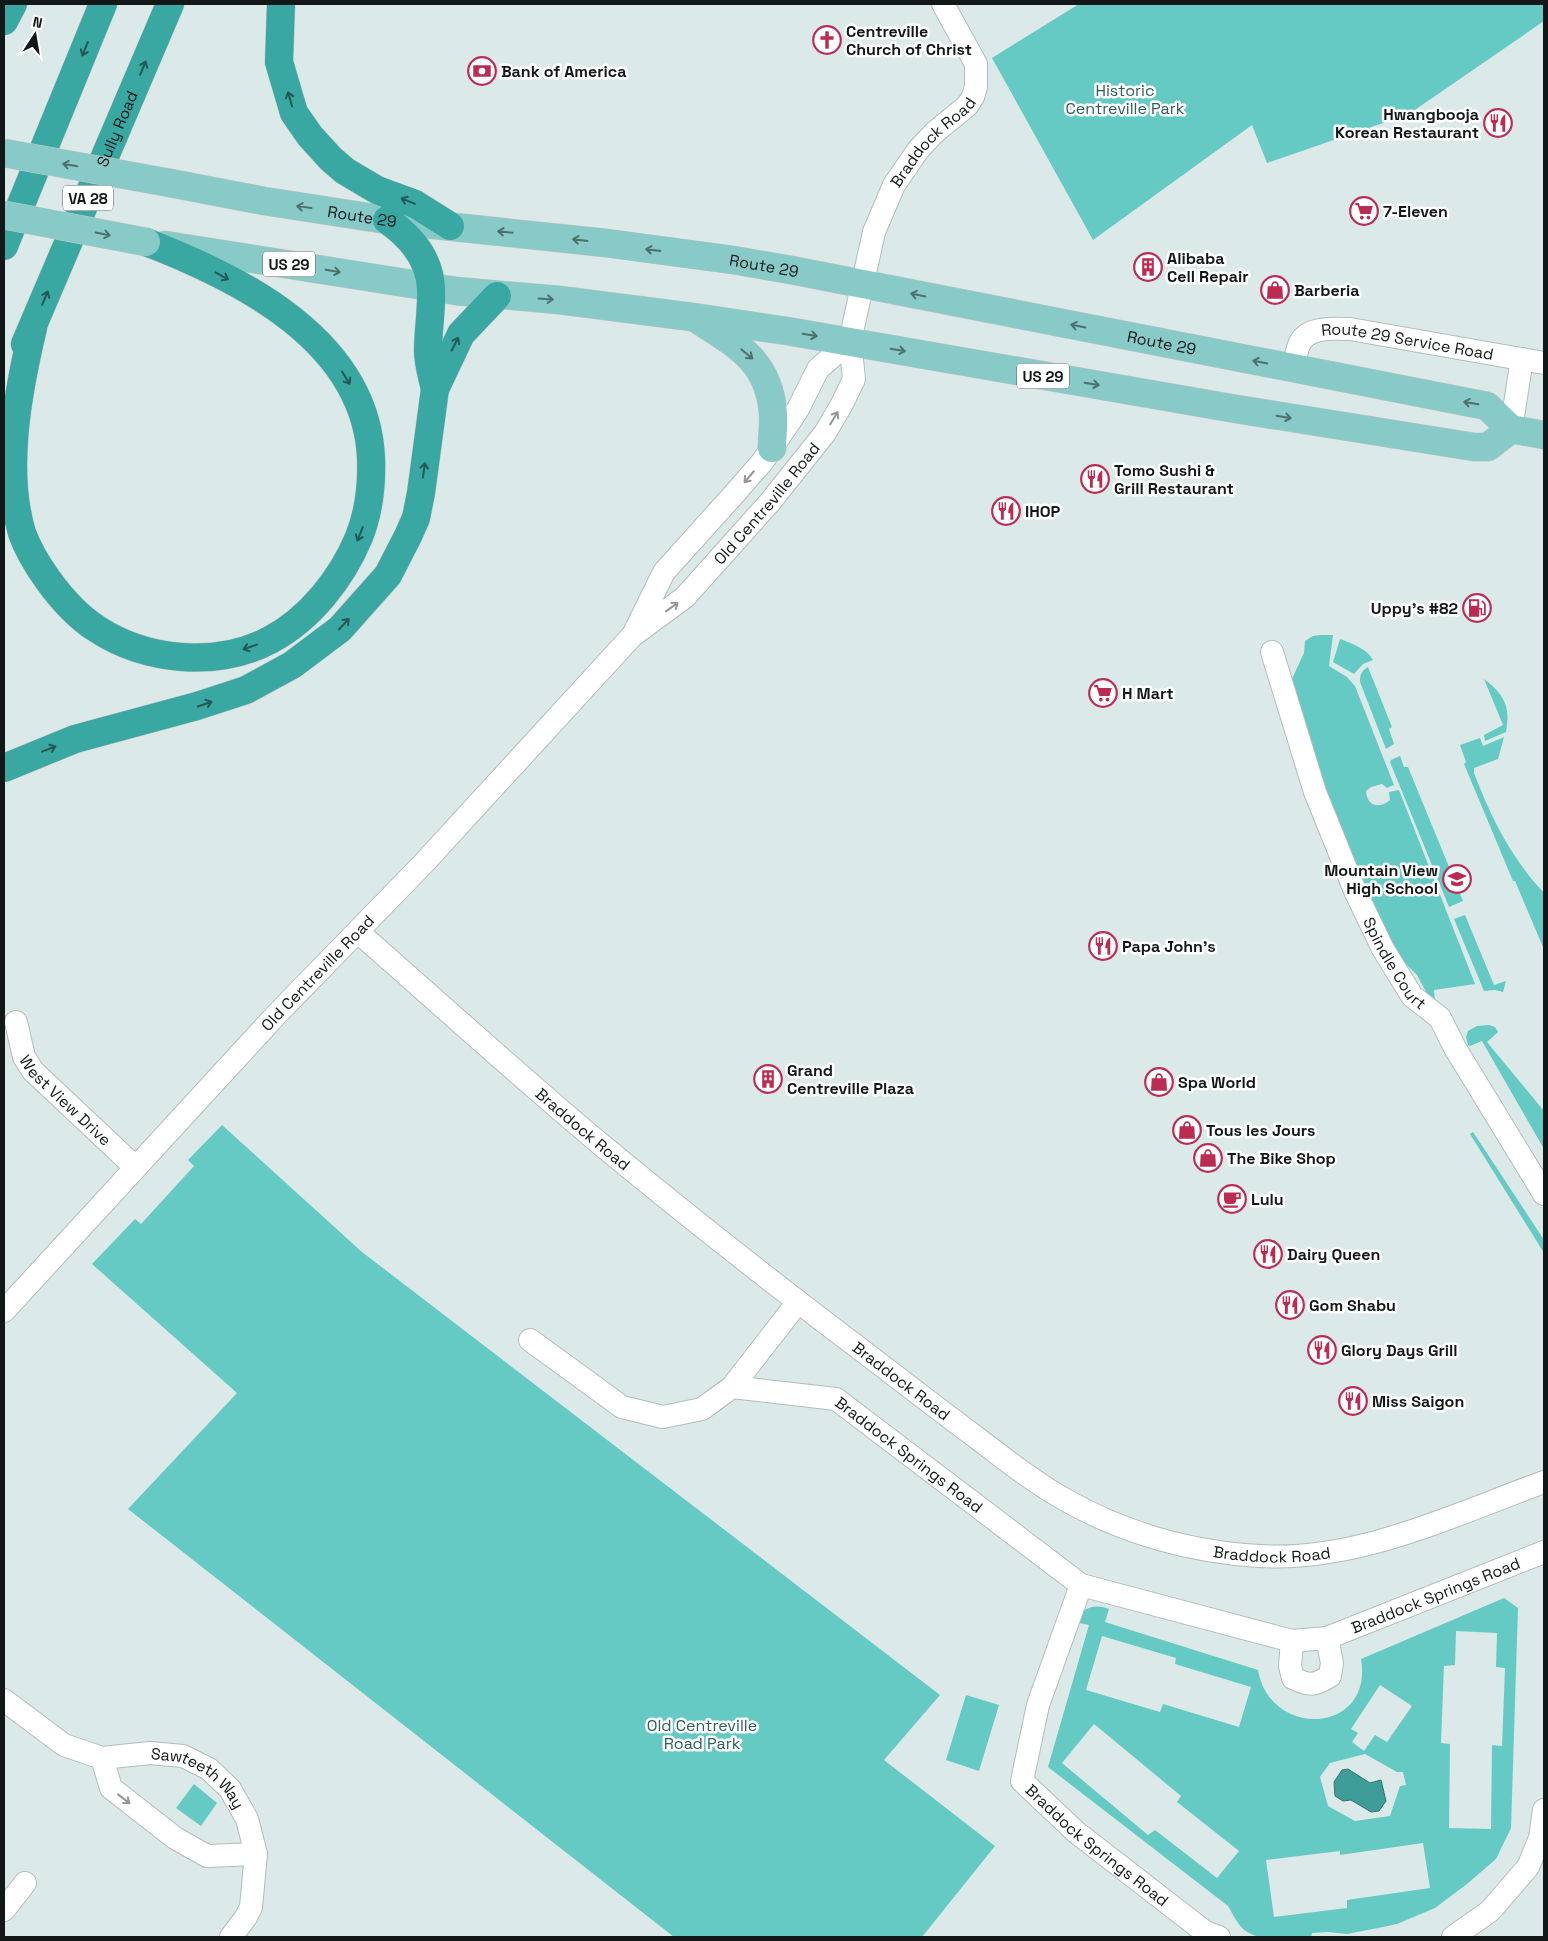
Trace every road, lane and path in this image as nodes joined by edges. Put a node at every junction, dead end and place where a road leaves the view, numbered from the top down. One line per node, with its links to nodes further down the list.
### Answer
1 (13, 4): 6 (highway)
2 (103, 4): 12 (highway, one-way to 12)
3 (170, 4): 17 (highway, Sully Road / VA 28, one-way to 3)
4 (280, 4): 10 (highway, one-way to 4)
5 (943, 4): 13 (street, Braddock Road)
6 (4, 21)
7 (4, 153): 9 (main road, Route 29, one-way to 7, bridge)
8 (4, 215): 11 (main road, US 29, one-way to 11, bridge)
9 (387, 220): 10 (main road, Route 29); 14 (highway)
10 (450, 226): 13 (main road, Route 29, one-way to 10)
11 (146, 242): 14 (main road, US 29, one-way to 14); 17 (highway, one-way to 17)
12 (4, 246)
13 (862, 284): 18 (street, Old Centreville Road); 20 (main road, Route 29, one-way to 13)
14 (431, 287): 15 (main road, US 29); 21 (highway)
15 (497, 296): 16 (main road, US 29, one-way to 16); 21 (highway, one-way to 15)
16 (692, 316): 18 (main road, US 29, one-way to 18); 25 (main road, one-way to 25)
17 (33, 328): 22 (highway, Sully Road / VA 28)
18 (850, 341): 23 (main road, US 29, one-way to 23); 25 (street, Old Centreville Road); 26 (street, Old Centreville Road, one-way to 18)
19 (1533, 361): 20 (street, Route 29 Service Road); 23 (street)
20 (1294, 369): 23 (main road, Route 29, one-way to 20)
21 (435, 389): 28 (highway, one-way to 21)
22 (4, 390)
23 (1511, 429): 24 (main road)
24 (1544, 435)
25 (772, 448): 26 (street, Old Centreville Road, one-way to 26)
26 (632, 636): 29 (street, Old Centreville Road)
27 (1272, 652): 32 (street, Spindle Court)
28 (4, 768)
29 (358, 932): 31 (street, Old Centreville Road); 33 (street, Braddock Road)
30 (16, 1022): 31 (street, West View Drive)
31 (135, 1167): 34 (street, Old Centreville Road)
32 (1544, 1194)
33 (798, 1302): 36 (street); 37 (street, Braddock Road)
34 (4, 1311)
35 (530, 1340): 36 (street)
36 (732, 1387): 39 (street, Braddock Springs Road)
37 (1544, 1482)
38 (1544, 1552): 40 (street, Braddock Springs Road)
39 (1081, 1585): 41 (street, Braddock Springs Road); 48 (street, Braddock Springs Road)
40 (1327, 1638): 41 (street, Braddock Springs Road); 41 (street)
41 (1292, 1642)
42 (4, 1700): 43 (street, Sawteeth Way)
43 (102, 1758): 45 (street, one-way to 45); 45 (street, Sawteeth Way)
44 (1544, 1810): 50 (street)
45 (256, 1854): 49 (street, Sawteeth Way)
46 (25, 1883): 47 (street)
47 (4, 1910)
48 (1215, 1936)
49 (231, 1937)
50 (1453, 1937)

